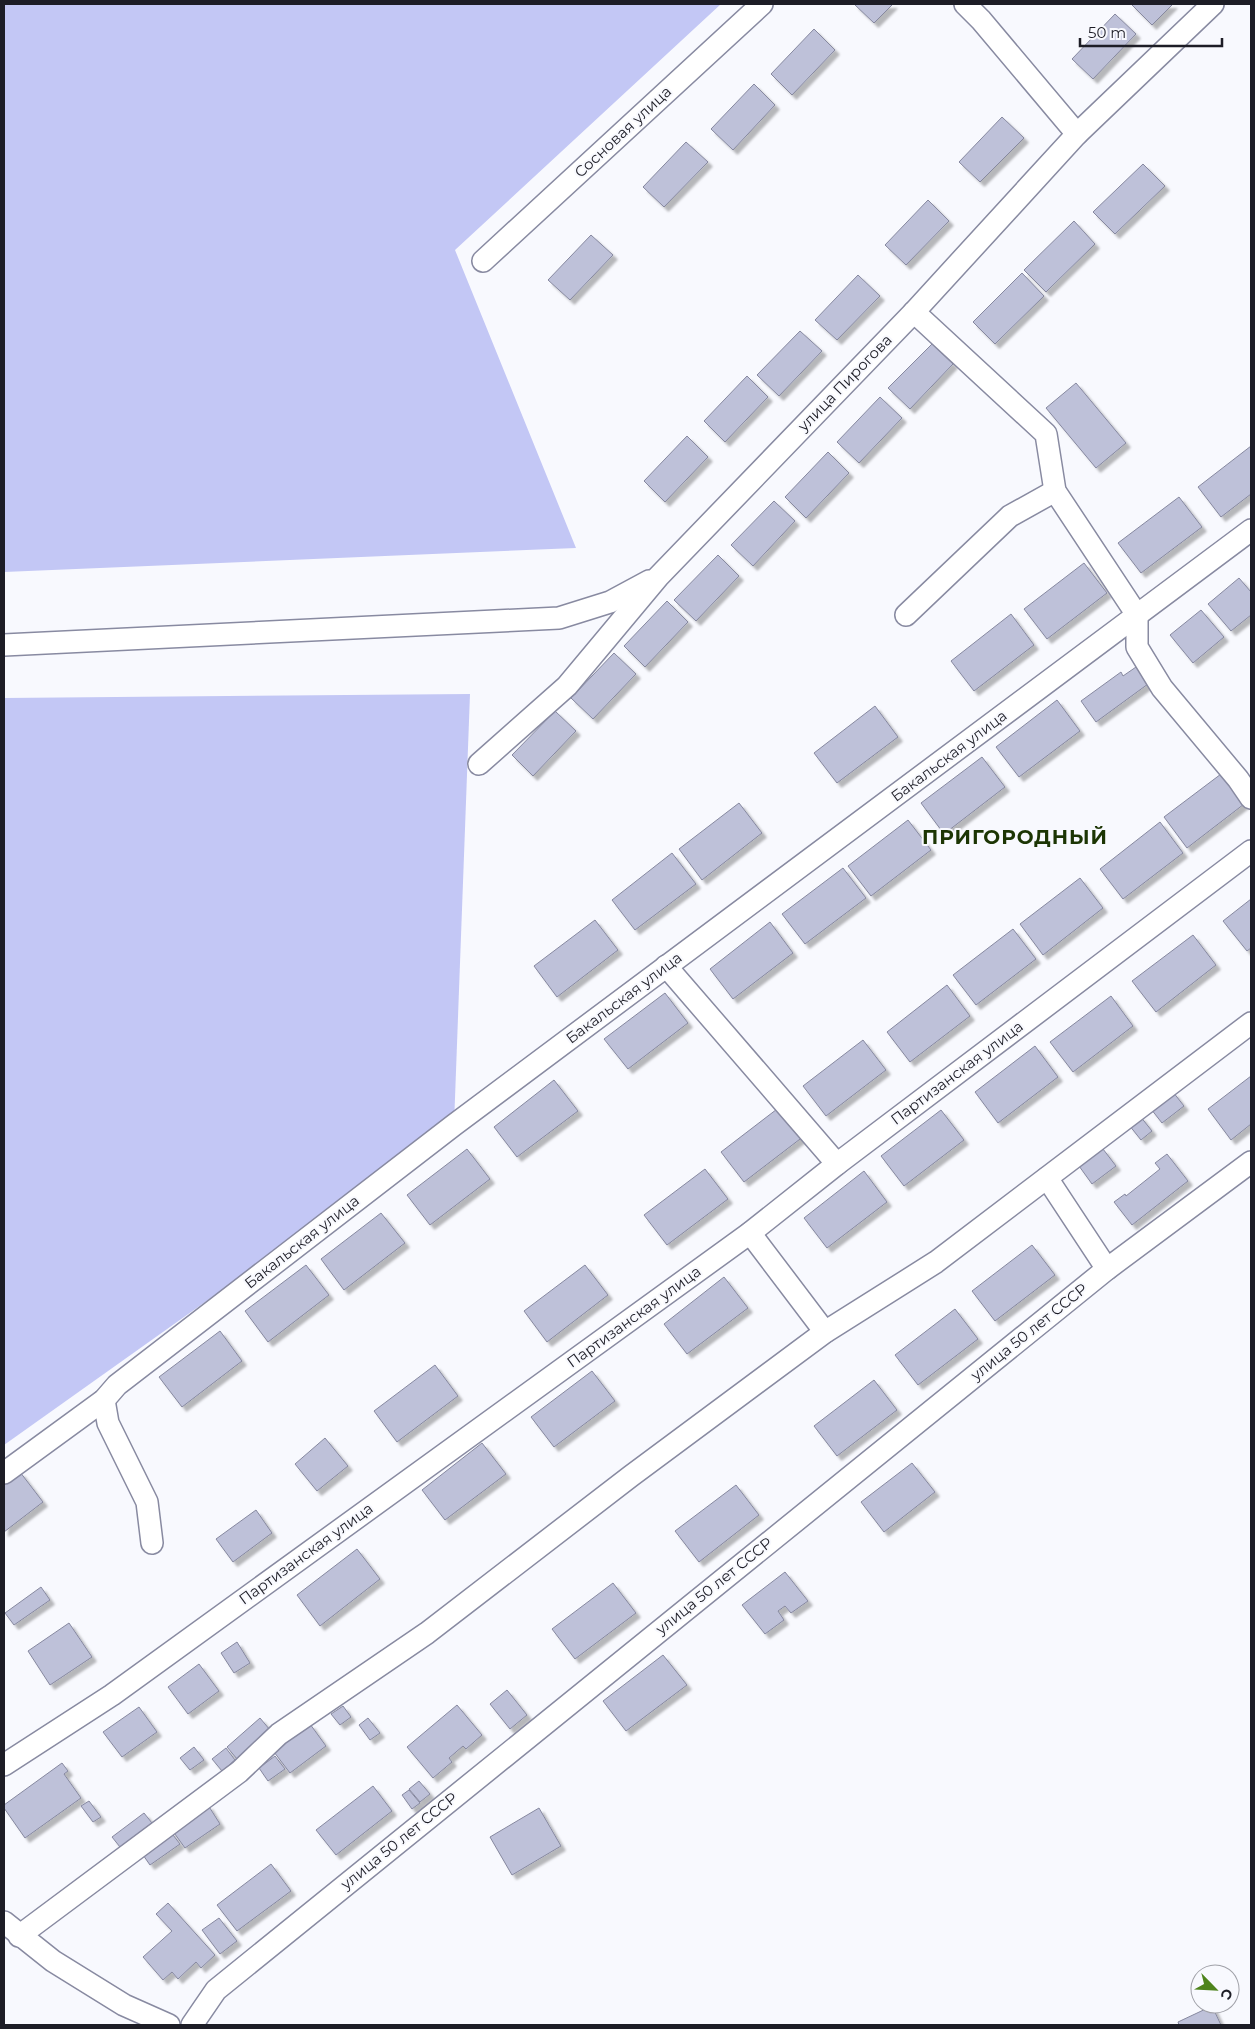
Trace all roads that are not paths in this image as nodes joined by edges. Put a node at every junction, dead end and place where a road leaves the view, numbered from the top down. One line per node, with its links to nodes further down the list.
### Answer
1 (762, 4): 5 (street, Сосновая улица)
2 (965, 4): 4 (street)
3 (1214, 4): 4 (street, улица Пирогова)
4 (1077, 134): 6 (street, улица Пирогова)
5 (483, 261)
6 (914, 312): 7 (street); 9 (street, улица Пирогова)
7 (1055, 491): 10 (street); 11 (street)
8 (1251, 530): 11 (street, Бакальская улица)
9 (658, 576): 12 (street); 13 (street, улица Пирогова)
10 (906, 615)
11 (1137, 615): 14 (street); 16 (street, Бакальская улица)
12 (4, 645)
13 (479, 764)
14 (1251, 798)
15 (1251, 851): 19 (street, Партизанская улица)
16 (666, 966): 19 (street); 24 (street, Бакальская улица)
17 (1251, 1023): 20 (street)
18 (1251, 1162): 22 (street, улица 50 лет СССР)
19 (837, 1164): 21 (street, Партизанская улица)
20 (1046, 1178): 22 (street); 23 (street)
21 (750, 1233): 23 (street); 27 (street, Партизанская улица)
22 (1107, 1269): 30 (street, улица 50 лет СССР)
23 (824, 1332): 28 (street)
24 (104, 1400): 25 (street, Бакальская улица); 26 (street)
25 (4, 1473)
26 (152, 1543)
27 (4, 1765)
28 (12, 1929): 29 (street)
29 (169, 2025)
30 (192, 2025)

